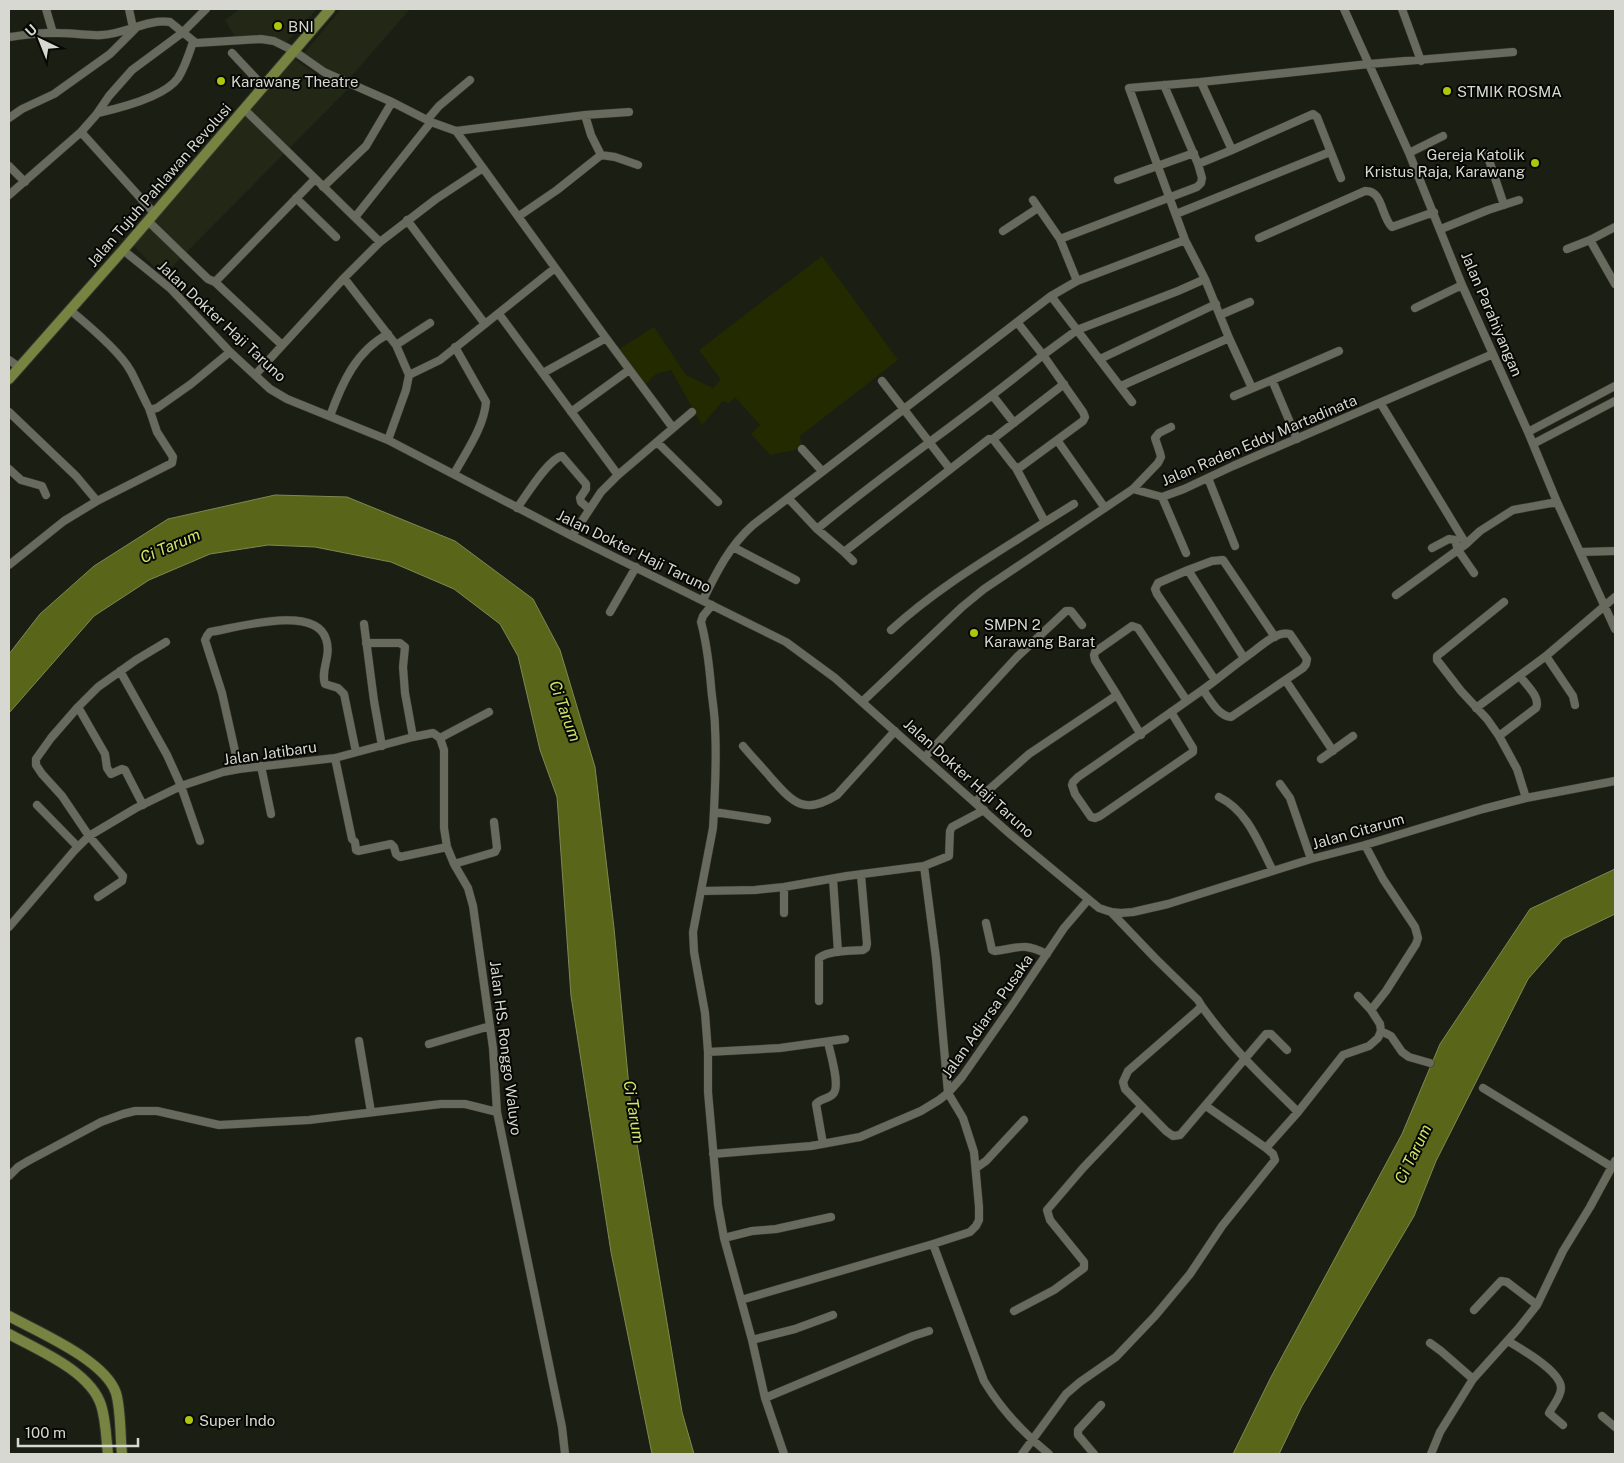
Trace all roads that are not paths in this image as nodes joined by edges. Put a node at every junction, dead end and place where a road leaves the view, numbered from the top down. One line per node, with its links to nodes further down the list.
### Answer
1 (46, 9): 8 (street)
2 (130, 9): 7 (street)
3 (206, 9): 9 (street)
4 (330, 9): 14 (main road, Jalan Tujuh Pahlawan Revolusi)
5 (1344, 9): 16 (street, Jalan Parahiyangan)
6 (1402, 9): 15 (street)
7 (135, 28): 8 (street); 9 (street); 26 (street)
8 (53, 33): 10 (street)
9 (182, 33): 11 (street); 24 (street)
10 (9, 37)
11 (193, 42): 14 (street); 24 (street)
12 (1513, 52): 15 (street)
13 (232, 53): 19 (street)
14 (290, 55): 19 (main road, Jalan Tujuh Pahlawan Revolusi); 21 (street)
15 (1421, 61): 16 (street)
16 (1369, 64): 18 (street); 34 (street, Jalan Parahiyangan)
17 (470, 80): 27 (street)
18 (1201, 82): 20 (street); 31 (street)
19 (262, 85): 22 (main road, Jalan Tujuh Pahlawan Revolusi)
20 (1164, 85): 33 (street); 40 (street)
21 (392, 102): 27 (street); 46 (street)
22 (244, 109): 43 (street); 58 (main road, Jalan Tujuh Pahlawan Revolusi)
23 (630, 112): 25 (street)
24 (98, 113): 29 (street)
25 (585, 115): 28 (street); 36 (street)
26 (9, 118)
27 (429, 121): 28 (street); 56 (street)
28 (456, 131): 41 (street)
29 (81, 132): 45 (street); 58 (street)
30 (1443, 136): 34 (street)
31 (1232, 150): 32 (street); 37 (street)
32 (1330, 152): 42 (street); 55 (street)
33 (1194, 153): 37 (street); 40 (street)
34 (1409, 153): 54 (street, Jalan Parahiyangan)
35 (1486, 154): 52 (street)
36 (601, 155): 38 (street); 57 (street)
37 (1198, 164): 48 (street)
38 (638, 165)
39 (9, 166): 45 (street)
40 (1158, 166): 44 (street); 48 (street)
41 (484, 168): 57 (street); 59 (street)
42 (1342, 178)
43 (315, 179): 46 (street); 49 (street)
44 (1118, 180)
45 (24, 182): 47 (street)
46 (324, 187): 56 (street)
47 (9, 195)
48 (1170, 197): 55 (street); 65 (street)
49 (296, 198): 63 (street); 75 (street)
50 (1033, 200): 53 (street)
51 (1519, 200): 52 (street)
52 (1504, 205): 61 (street)
53 (1038, 208): 62 (street); 65 (street)
54 (1434, 212): 61 (street, Jalan Parahiyangan); 64 (street)
55 (1176, 214): 66 (street)
56 (356, 216): 68 (street)
57 (519, 216): 71 (street)
58 (151, 217): 70 (main road, Jalan Tujuh Pahlawan Revolusi); 75 (street)
59 (407, 220): 68 (street); 87 (street)
60 (1615, 227): 67 (street)
61 (1441, 229): 77 (street, Jalan Parahiyangan)
62 (1003, 231)
63 (336, 237)
64 (1260, 238)
65 (1060, 239): 74 (street)
66 (1185, 240): 73 (street); 74 (street)
67 (1590, 240): 69 (street); 76 (street)
68 (380, 242): 72 (street)
69 (1567, 249)
70 (123, 250): 82 (main road, Jalan Tujuh Pahlawan Revolusi); 96 (street, Jalan Dokter Haji Taruno)
71 (555, 268): 83 (street); 90 (street)
72 (344, 278): 89 (street); 92 (street)
73 (1205, 279): 80 (street); 88 (street)
74 (1077, 281): 78 (street)
75 (215, 282): 92 (street)
76 (1615, 284)
77 (1462, 285): 81 (street); 97 (street, Jalan Parahiyangan)
78 (1051, 296): 85 (street); 88 (street)
79 (1250, 302): 84 (street)
80 (1216, 304): 84 (street); 99 (street)
81 (1415, 308)
82 (70, 310): 101 (main road, Jalan Tujuh Pahlawan Revolusi); 118 (street)
83 (499, 314): 87 (street); 103 (street)
84 (1220, 315): 91 (street)
85 (1017, 322): 98 (street); 119 (street)
86 (430, 323): 93 (street)
87 (485, 324): 94 (street)
88 (1077, 330): 98 (street); 99 (street)
89 (388, 334): 93 (street); 123 (street)
90 (606, 338): 102 (street); 103 (street)
91 (1230, 338): 110 (street); 112 (street)
92 (282, 345): 104 (street)
93 (396, 345): 105 (street)
94 (456, 347): 105 (street); 140 (street)
95 (1340, 351): 107 (street)
96 (230, 352): 104 (street, Jalan Dokter Haji Taruno); 118 (street)
97 (1493, 354): 117 (street, Jalan Raden Eddy Martadinata); 127 (street, Jalan Parahiyangan)
98 (1042, 355): 109 (street); 113 (street)
99 (1100, 359): 110 (street)
100 (9, 360): 101 (street)
101 (19, 367): 106 (main road, Jalan Tujuh Pahlawan Revolusi)
102 (629, 370): 121 (street); 126 (street)
103 (543, 373): 121 (street)
104 (254, 375): 123 (street, Jalan Dokter Haji Taruno)
105 (409, 375): 130 (street)
106 (9, 378)
107 (1272, 380): 112 (street); 129 (street)
108 (882, 381): 119 (street)
109 (1064, 384): 124 (street); 131 (street)
110 (1121, 386): 116 (street)
111 (1615, 386): 127 (street)
112 (1252, 388): 114 (street)
113 (993, 396): 124 (street); 133 (street)
114 (1234, 396)
115 (1615, 401): 134 (street)
116 (1132, 402)
117 (1381, 404): 129 (street, Jalan Raden Eddy Martadinata); 157 (street)
118 (149, 408): 147 (street)
119 (903, 410): 133 (street); 139 (street)
120 (9, 412): 147 (street)
121 (570, 412): 141 (street)
122 (692, 412): 126 (street)
123 (330, 416): 130 (street, Jalan Dokter Haji Taruno)
124 (1014, 423): 128 (street)
125 (1171, 427): 143 (street)
126 (673, 428): 132 (street)
127 (1528, 432): 134 (street, Jalan Parahiyangan)
128 (993, 439): 136 (street); 138 (street)
129 (1297, 439): 142 (street, Jalan Raden Eddy Martadinata)
130 (388, 440): 140 (street, Jalan Dokter Haji Taruno)
131 (1057, 440): 136 (street); 152 (street)
132 (657, 442): 141 (street); 148 (street)
133 (929, 444): 138 (street); 155 (street)
134 (1533, 444): 149 (street, Jalan Parahiyangan)
135 (802, 449): 139 (street)
136 (1016, 468): 154 (street)
137 (9, 469): 144 (street)
138 (950, 469): 163 (street)
139 (822, 471): 146 (street)
140 (454, 474): 151 (street, Jalan Dokter Haji Taruno)
141 (618, 475): 153 (street)
142 (1208, 478): 145 (street, Jalan Raden Eddy Martadinata); 158 (street)
143 (1134, 489): 145 (street, Jalan Raden Eddy Martadinata); 152 (street)
144 (46, 495)
145 (1162, 497): 165 (street)
146 (788, 498): 155 (street); 159 (street)
147 (97, 501): 167 (street)
148 (718, 502)
149 (1557, 502): 157 (street); 164 (street, Jalan Parahiyangan)
150 (1074, 504): 154 (street)
151 (517, 508): 153 (street); 156 (street, Jalan Dokter Haji Taruno)
152 (1105, 508): 195 (street)
153 (589, 509): 156 (street)
154 (1045, 522): 181 (street)
155 (818, 529): 163 (street)
156 (572, 536): 168 (street, Jalan Dokter Haji Taruno)
157 (1466, 544): 161 (street)
158 (1235, 546)
159 (733, 547): 171 (street); 174 (street)
160 (1432, 548): 161 (street)
161 (1458, 550): 170 (street); 172 (street)
162 (1615, 551): 164 (street)
163 (844, 552): 166 (street)
164 (1581, 552): 177 (street, Jalan Parahiyangan)
165 (1186, 553)
166 (853, 561)
167 (9, 565)
168 (636, 567): 174 (street, Jalan Dokter Haji Taruno); 178 (street)
169 (1188, 570): 183 (street); 187 (street); 190 (street)
170 (1474, 573)
171 (796, 580)
172 (1396, 595)
173 (1615, 597): 177 (street)
174 (703, 600): 176 (street, Jalan Dokter Haji Taruno)
175 (1504, 602): 198 (street)
176 (712, 605): 195 (street, Jalan Dokter Haji Taruno); 225 (street)
177 (1605, 606): 182 (street, Jalan Parahiyangan); 186 (street)
178 (610, 612)
179 (364, 624): 185 (street)
180 (1082, 625): 211 (street)
181 (892, 630)
182 (1615, 630)
183 (1275, 637): 187 (street); 191 (street)
184 (166, 642): 188 (street)
185 (366, 643): 205 (street); 207 (street)
186 (1546, 656): 189 (street); 196 (street)
187 (1244, 658): 190 (street)
188 (120, 671): 197 (street); 218 (street)
189 (1520, 676): 198 (street); 204 (street)
190 (1215, 680): 192 (street)
191 (1286, 681): 192 (street); 209 (street)
192 (1203, 690): 194 (street)
193 (1117, 695): 194 (street); 202 (street); 221 (street)
194 (1187, 701): 200 (street)
195 (862, 702): 201 (street, Jalan Dokter Haji Taruno)
196 (1575, 705)
197 (78, 707): 223 (street); 229 (street)
198 (1476, 708): 204 (street)
199 (490, 712): 206 (street)
200 (1171, 712): 202 (street); 202 (street)
201 (895, 731): 208 (street); 211 (street, Jalan Dokter Haji Taruno)
202 (1141, 734)
203 (1353, 736): 209 (street)
204 (1499, 736): 220 (street)
205 (413, 737): 206 (street, Jalan Jatibaru); 207 (street, Jalan Jatibaru)
206 (440, 738): 233 (street, Jalan HS. Ronggo Waluyo)
207 (382, 746): 210 (street, Jalan Jatibaru)
208 (743, 746)
209 (1333, 751): 213 (street)
210 (356, 752): 212 (street, Jalan Jatibaru); 215 (street)
211 (925, 757): 221 (street, Jalan Dokter Haji Taruno)
212 (335, 758): 214 (street, Jalan Jatibaru); 233 (street)
213 (1321, 759)
214 (261, 766): 215 (street, Jalan Jatibaru); 226 (street)
215 (239, 769): 218 (street, Jalan Jatibaru)
216 (1615, 782): 220 (street, Jalan Citarum)
217 (1280, 784): 234 (street)
218 (181, 786): 223 (street, Jalan Jatibaru); 230 (street)
219 (1219, 797): 237 (street)
220 (1526, 798): 231 (street, Jalan Citarum)
221 (975, 802): 224 (street, Jalan Dokter Haji Taruno)
222 (37, 805): 232 (street)
223 (143, 805): 229 (street, Jalan Jatibaru)
224 (984, 810): 236 (street); 243 (street, Jalan Dokter Haji Taruno)
225 (714, 812): 227 (street); 241 (street)
226 (270, 814)
227 (767, 820)
228 (494, 822): 235 (street)
229 (89, 836): 232 (street, Jalan Jatibaru); 242 (street)
230 (200, 841)
231 (1365, 845): 234 (street, Jalan Citarum); 253 (street)
232 (78, 847): 247 (street, Jalan Jatibaru)
233 (447, 847): 235 (street, Jalan HS. Ronggo Waluyo)
234 (1311, 859): 237 (street, Jalan Citarum)
235 (454, 864): 254 (street, Jalan HS. Ronggo Waluyo)
236 (924, 866): 238 (street); 265 (street)
237 (1273, 872): 244 (street, Jalan Citarum)
238 (861, 875): 239 (street); 248 (street)
239 (833, 879): 240 (street); 248 (street)
240 (784, 887): 241 (street); 245 (street)
241 (702, 891): 261 (street)
242 (98, 897)
243 (1088, 900): 244 (street, Jalan Dokter Haji Taruno); 249 (street, Jalan Adiarsa Pusaka)
244 (1111, 912): 252 (street)
245 (784, 913)
246 (986, 922): 249 (street)
247 (9, 927)
248 (838, 952): 251 (street)
249 (1047, 954): 265 (street, Jalan Adiarsa Pusaka)
250 (1358, 996): 253 (street)
251 (819, 1001)
252 (1201, 1005): 262 (street); 267 (street)
253 (1371, 1010): 255 (street)
254 (490, 1026): 259 (street); 269 (street, Jalan HS. Ronggo Waluyo)
255 (1381, 1031): 263 (street); 270 (street)
256 (845, 1039): 258 (street)
257 (359, 1041): 268 (street)
258 (828, 1042): 261 (street); 272 (street)
259 (429, 1044)
260 (1287, 1050): 262 (street)
261 (708, 1052): 274 (street)
262 (1244, 1060): 266 (street); 270 (street)
263 (1430, 1063)
264 (1483, 1088): 276 (street)
265 (948, 1093): 272 (street, Jalan Adiarsa Pusaka); 275 (street)
266 (1206, 1106): 267 (street); 273 (street)
267 (1142, 1107): 284 (street)
268 (371, 1112): 269 (street); 277 (street)
269 (497, 1112): 301 (street, Jalan HS. Ronggo Waluyo)
270 (1298, 1112): 273 (street)
271 (1024, 1120): 275 (street)
272 (823, 1144): 274 (street, Jalan Adiarsa Pusaka)
273 (1266, 1148): 298 (street)
274 (713, 1154): 279 (street)
275 (976, 1168): 280 (street)
276 (1613, 1169): 282 (street)
277 (9, 1176)
278 (831, 1217): 279 (street)
279 (724, 1238): 281 (street)
280 (933, 1244): 281 (street); 298 (street)
281 (741, 1300): 289 (street)
282 (1537, 1305): 283 (street); 290 (street)
283 (1474, 1310)
284 (1014, 1311)
285 (833, 1315): 289 (street)
286 (9, 1316): 300 (main road)
287 (929, 1331): 293 (street)
288 (9, 1334): 299 (main road)
289 (752, 1340): 293 (street)
290 (1508, 1341): 292 (street); 296 (street)
291 (1430, 1343): 292 (street)
292 (1473, 1379): 306 (street)
293 (765, 1398): 302 (street)
294 (1101, 1405): 305 (street)
295 (1602, 1416): 297 (street)
296 (1563, 1425)
297 (1615, 1426)
298 (1033, 1441): 303 (street); 304 (street)
299 (108, 1454)
300 (122, 1454)
301 (565, 1454)
302 (784, 1454)
303 (1022, 1454)
304 (1049, 1454)
305 (1094, 1454)
306 (1431, 1454)

